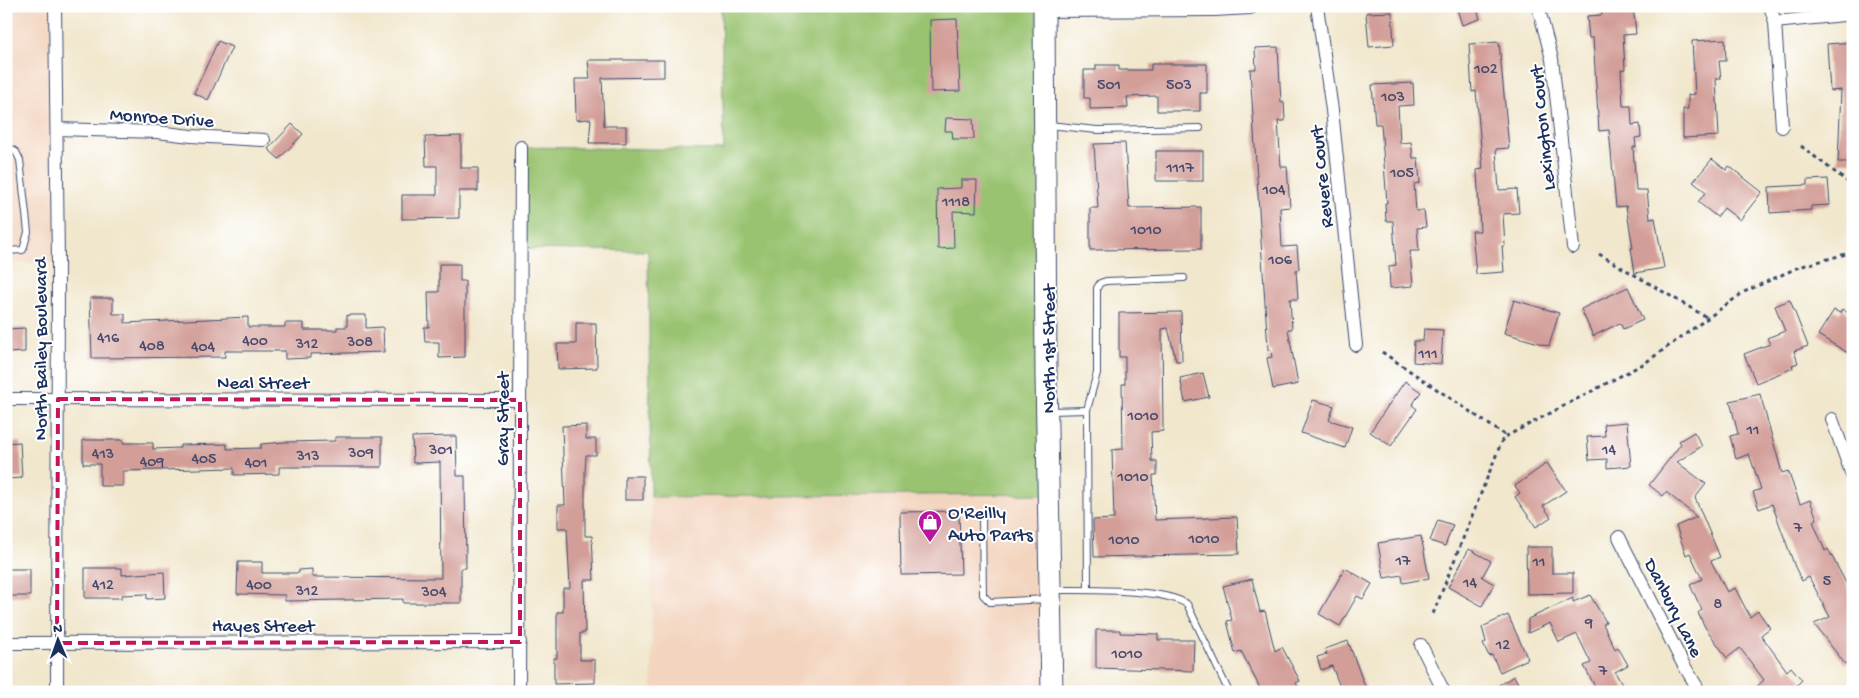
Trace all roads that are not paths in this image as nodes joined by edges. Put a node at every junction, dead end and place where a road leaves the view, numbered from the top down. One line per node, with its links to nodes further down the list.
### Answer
1 (55, 6): 12 (street, North Bailey Boulevard)
2 (1250, 6): 6 (street)
3 (1317, 6): 19 (street, Revere Court)
4 (1538, 6): 16 (street, Lexington Court)
5 (1770, 6): 8 (street)
6 (1044, 8): 9 (main road, North 1st Street)
7 (1853, 14): 8 (street)
8 (1775, 22): 10 (street)
9 (1045, 124): 11 (lane); 24 (main road, North 1st Street)
10 (1782, 127)
11 (1200, 128)
12 (57, 129): 13 (street, Monroe Drive); 21 (street, North Bailey Boulevard)
13 (264, 140)
14 (6, 146): 17 (lane)
15 (521, 147): 22 (street, Gray Street)
16 (1573, 248)
17 (6, 251)
18 (1184, 278): 23 (lane)
19 (1356, 346)
20 (6, 399): 21 (street, Neal Street)
21 (58, 399): 22 (street, Neal Street); 33 (street, North Bailey Boulevard)
22 (520, 400): 31 (street, Gray Street)
23 (1087, 410): 24 (lane); 29 (lane)
24 (1047, 412): 30 (main road, North 1st Street)
25 (1832, 419): 26 (street)
26 (1853, 478)
27 (982, 516): 30 (lane)
28 (1619, 537): 42 (street, Danbury Lane)
29 (1088, 590): 30 (lane); 40 (lane)
30 (1050, 594): 39 (main road, North 1st Street)
31 (520, 642): 33 (street, Hayes Street); 36 (street, Gray Street)
32 (6, 643): 33 (street, Hayes Street)
33 (57, 643): 35 (street, North Bailey Boulevard)
34 (1420, 645): 41 (street)
35 (57, 692)
36 (519, 692)
37 (960, 692): 38 (lane)
38 (1005, 692)
39 (1052, 692)
40 (1229, 692)
41 (1444, 692)
42 (1700, 692)

